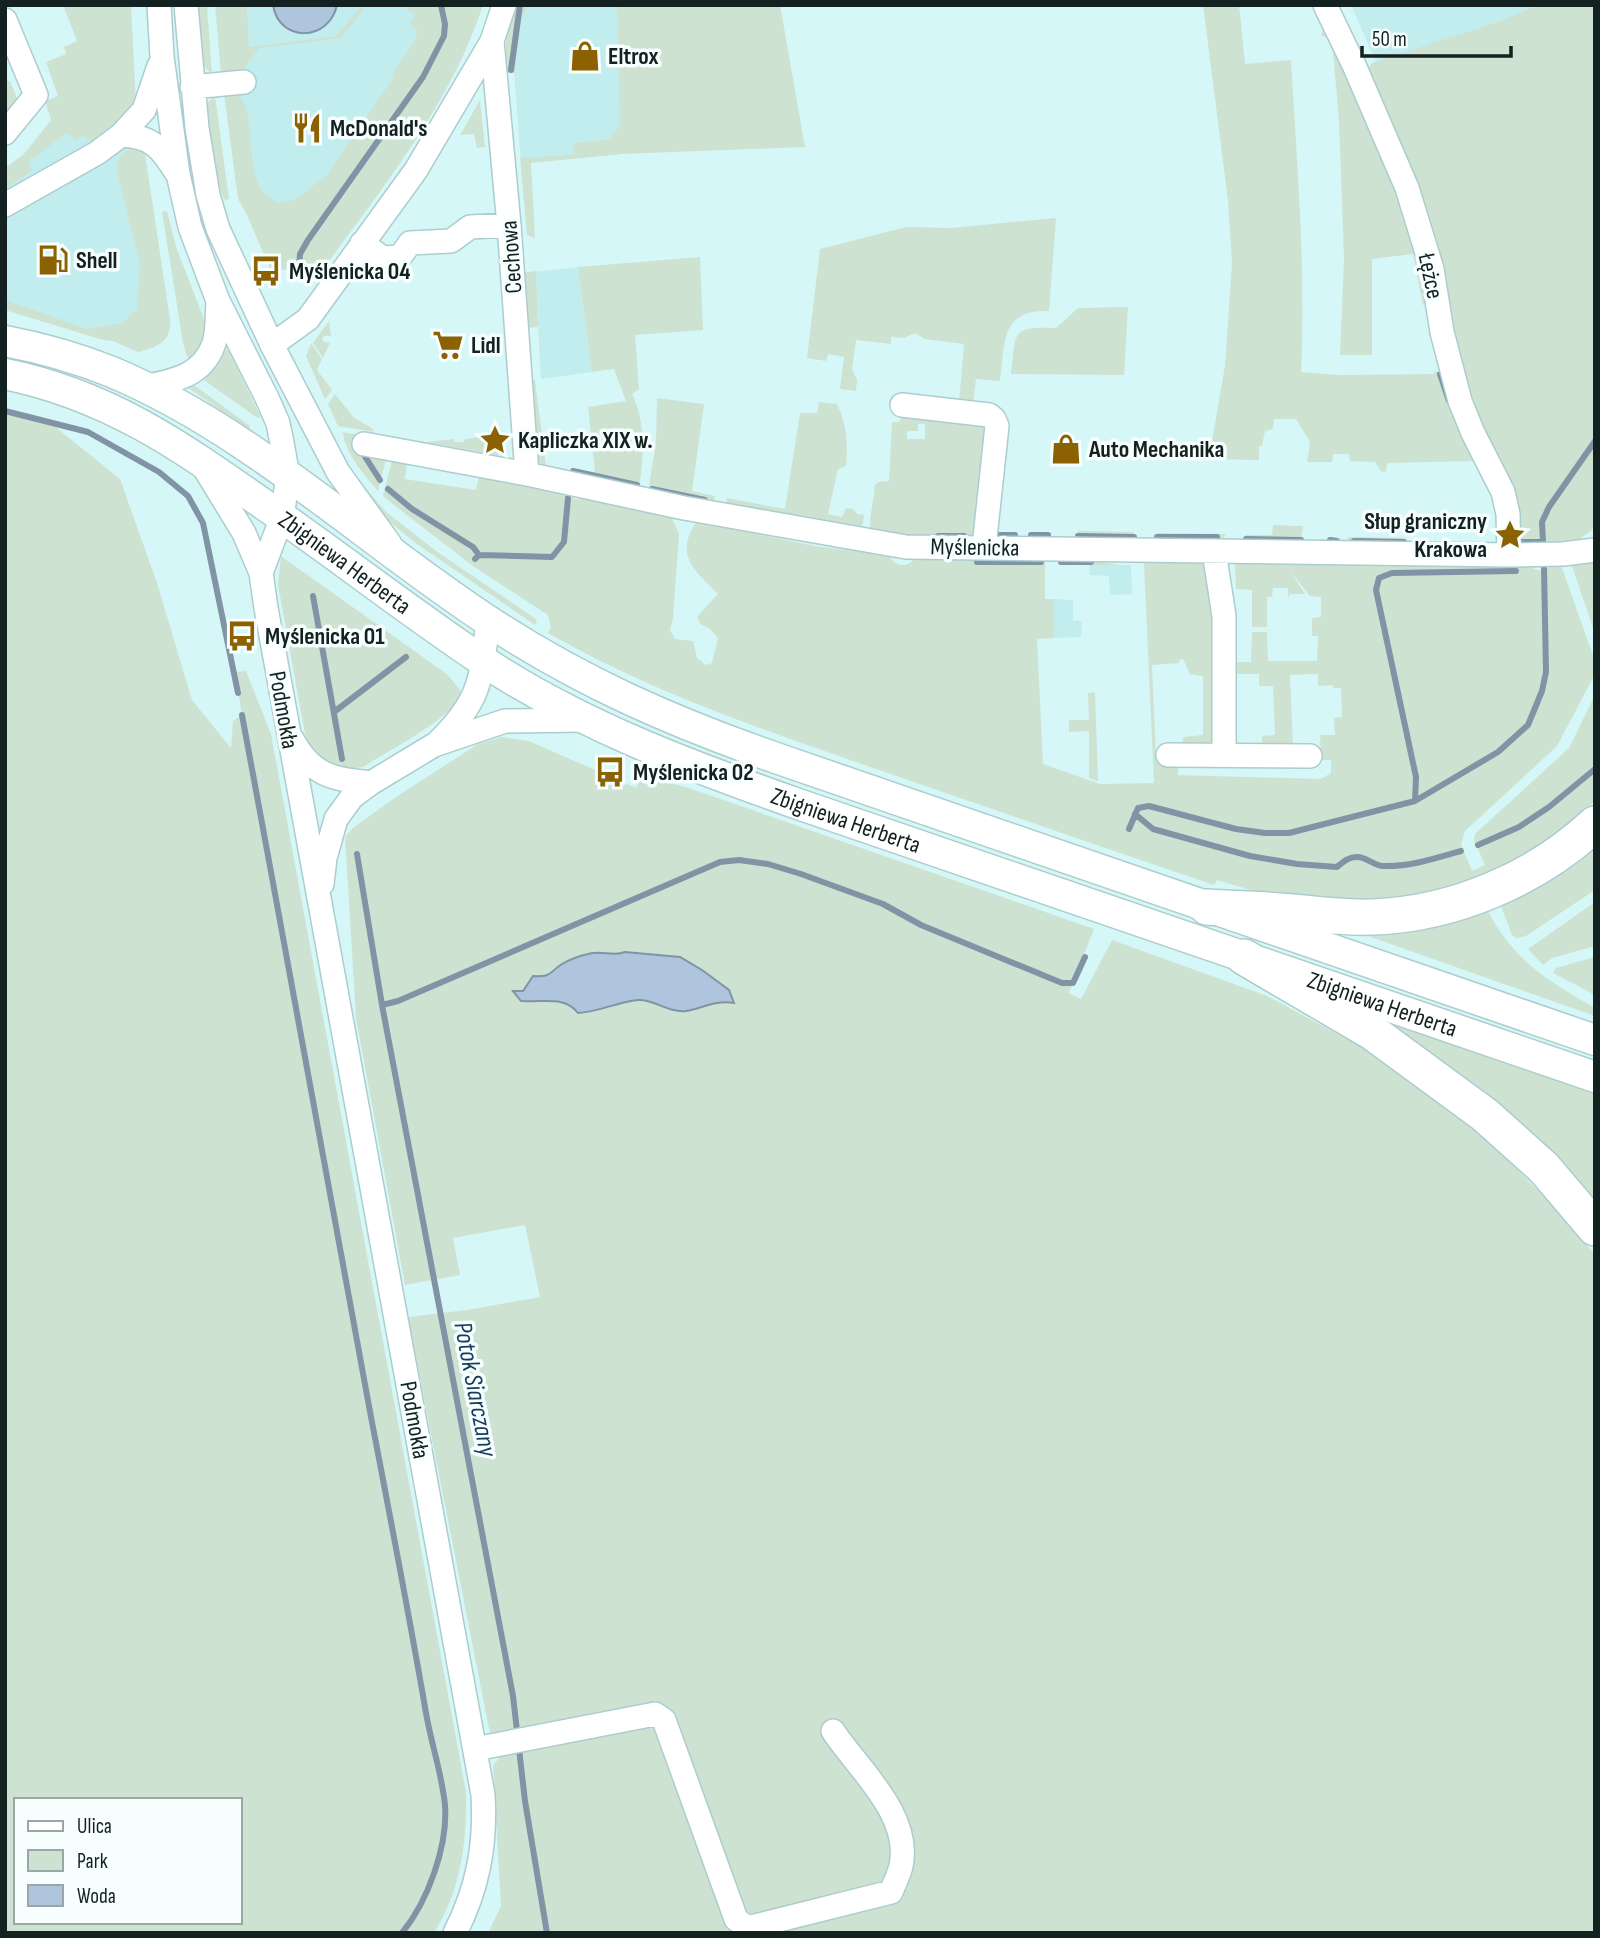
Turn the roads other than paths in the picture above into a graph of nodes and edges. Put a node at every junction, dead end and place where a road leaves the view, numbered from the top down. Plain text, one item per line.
1 (159, 5) edge
2 (186, 5) edge
3 (504, 5) edge
4 (1325, 5) edge
5 (5, 20) edge
6 (492, 41) junction
7 (162, 57) junction
8 (244, 82) dead end
9 (192, 88) junction
10 (5, 133) edge
11 (121, 135) junction
12 (178, 174) junction
13 (5, 205) edge
14 (509, 225) junction
15 (362, 243) junction
16 (218, 301) junction
17 (5, 341) edge
18 (272, 345) junction
19 (5, 374) edge
20 (144, 387) junction
21 (902, 405) dead end
22 (364, 444) dead end
23 (198, 457) junction
24 (527, 474) junction
25 (288, 476) junction
26 (282, 517) junction
27 (984, 547) junction
28 (1595, 550) edge
29 (1214, 551) junction
30 (1509, 555) junction
31 (402, 560) junction
32 (261, 573) junction
33 (488, 621) junction
34 (483, 660) junction
35 (587, 720) junction
36 (287, 730) junction
37 (434, 745) junction
38 (1168, 755) dead end
39 (1224, 755) junction
40 (1310, 756) dead end
41 (371, 783) junction
42 (1595, 824) edge
43 (320, 904) junction
44 (1208, 907) junction
45 (1244, 957) junction
46 (1595, 1040) edge
47 (1595, 1077) edge
48 (1595, 1228) edge
49 (833, 1731) dead end
50 (475, 1749) junction
51 (455, 1933) edge

1 - 7 street, Podmokła
2 - 9 street
3 - 6 street, Cechowa
4 - 30 street, Łężce
5 - 10 street
6 - 14 street, Cechowa
6 - 15 street, Cechowa
7 - 11 street
7 - 12 street, Podmokła
8 - 9 street
9 - 18 street
11 - 12 street
11 - 13 street
12 - 16 street, Podmokła
14 - 15 street
14 - 24 street, Cechowa
15 - 18 street, Cechowa
16 - 20 street
16 - 25 street, Podmokła
17 - 20 main road, Zbigniewa Herberta
18 - 31 street
19 - 23 main road, Zbigniewa Herberta
20 - 25 main road, Zbigniewa Herberta
21 - 27 street
22 - 24 street, Myślenicka
23 - 26 main road, Zbigniewa Herberta
23 - 32 street
24 - 27 street, Myślenicka
25 - 26 street, Podmokła
25 - 31 main road, Zbigniewa Herberta
26 - 32 street, Podmokła
26 - 34 main road, Zbigniewa Herberta
27 - 29 street, Myślenicka
28 - 30 street, Myślenicka
29 - 30 street, Myślenicka
29 - 39 street
31 - 33 main road, Zbigniewa Herberta
32 - 36 street, Podmokła
33 - 34 street
33 - 44 main road, Zbigniewa Herberta
34 - 35 main road, Zbigniewa Herberta
34 - 37 street
35 - 37 street, Podmokła
35 - 45 main road, Zbigniewa Herberta
36 - 41 street
36 - 43 street, Podmokła
37 - 41 street, Podmokła
38 - 39 street
39 - 40 street
41 - 43 street, Podmokła
42 - 44 highway
43 - 50 street, Podmokła
44 - 46 main road, Zbigniewa Herberta
45 - 47 main road, Zbigniewa Herberta
45 - 48 highway
49 - 50 street
50 - 51 street, Podmokła

